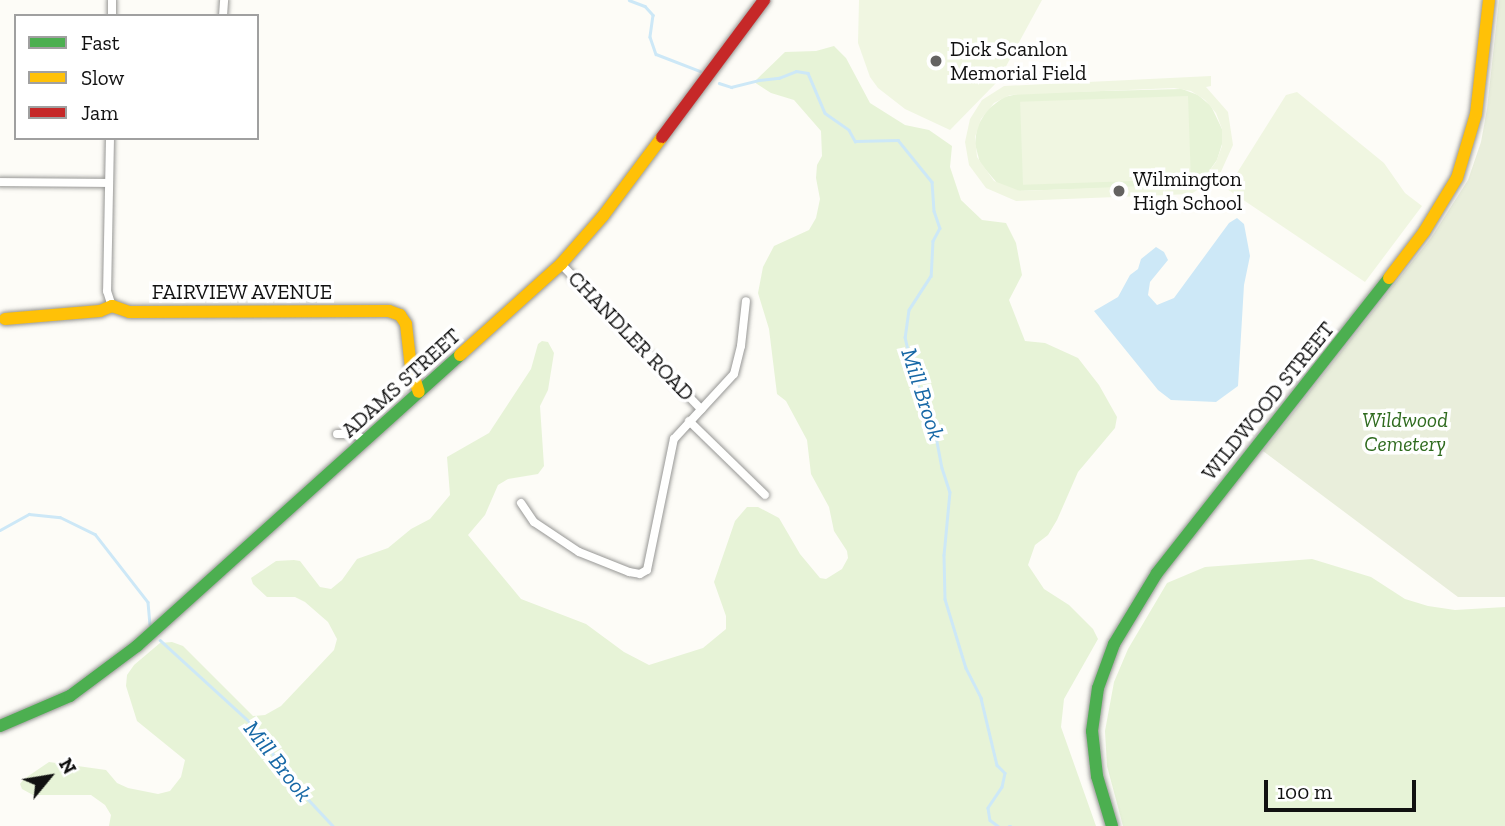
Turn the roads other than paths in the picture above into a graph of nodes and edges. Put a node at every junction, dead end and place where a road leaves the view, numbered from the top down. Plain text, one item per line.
1 (764, 0) edge
2 (1489, 0) edge
3 (110, 140) edge
4 (0, 182) edge
5 (109, 183) junction
6 (561, 264) junction
7 (746, 301) dead end
8 (112, 306) junction
9 (5, 319) dead end
10 (419, 392) junction
11 (701, 409) junction
12 (689, 421) junction
13 (337, 433) dead end
14 (366, 440) junction
15 (765, 495) dead end
16 (521, 503) dead end
17 (0, 726) edge
18 (1112, 826) edge

1 - 6 street, ADAMS STREET
2 - 18 street, WILDWOOD STREET
3 - 5 street
4 - 5 street
5 - 8 street
6 - 10 street, ADAMS STREET
6 - 11 street, CHANDLER ROAD
7 - 11 street
8 - 9 street, FAIRVIEW AVENUE
8 - 10 street, FAIRVIEW AVENUE
10 - 14 street, ADAMS STREET
11 - 12 street
12 - 15 street
12 - 16 street
13 - 14 street
14 - 17 street, ADAMS STREET

